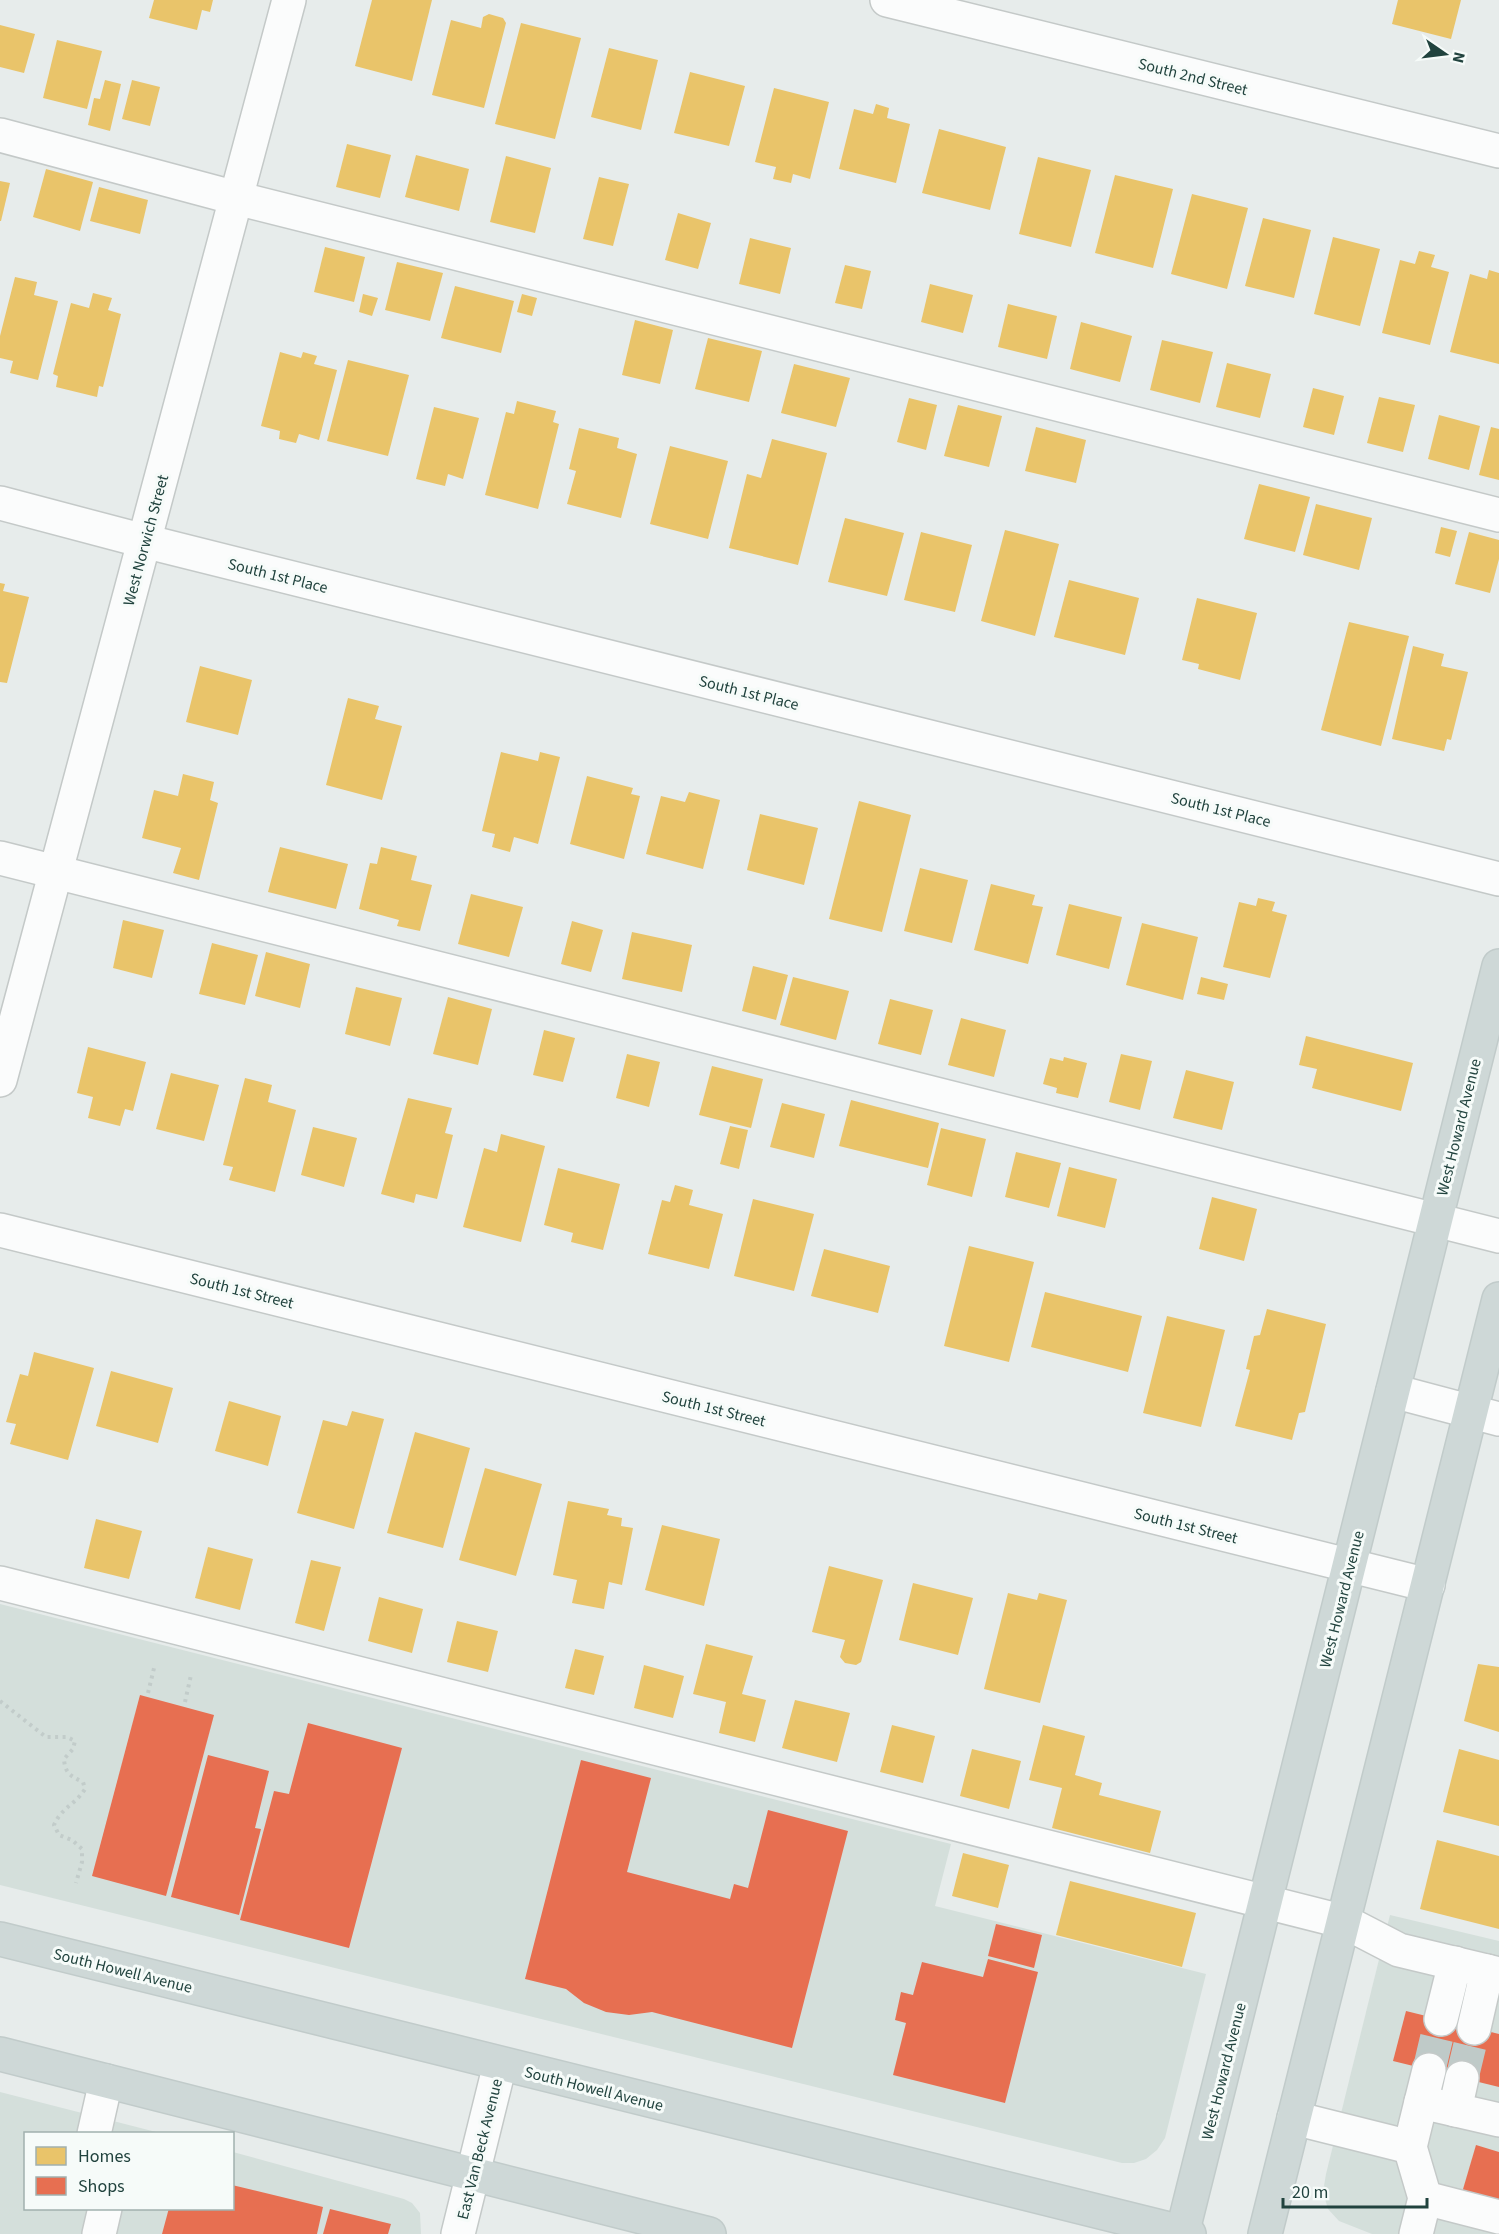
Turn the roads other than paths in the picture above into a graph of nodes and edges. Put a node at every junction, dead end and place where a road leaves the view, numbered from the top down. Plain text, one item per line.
1 (289, 0) edge
2 (887, 0) edge
3 (0, 135) edge
4 (1499, 152) edge
5 (236, 198) junction
6 (0, 503) edge
7 (1499, 515) edge
8 (144, 542) junction
9 (0, 858) edge
10 (56, 872) junction
11 (1499, 879) edge
12 (1499, 966) edge
13 (0, 1080) edge
14 (1434, 1220) junction
15 (0, 1230) edge
16 (1499, 1236) edge
17 (1499, 1299) edge
18 (1393, 1391) junction
19 (1485, 1416) edge
20 (1350, 1566) junction
21 (0, 1583) edge
22 (1428, 1585) junction
23 (1265, 1903) junction
24 (1345, 1922) junction
25 (0, 1939) edge
26 (1455, 1963) junction
27 (1493, 1973) edge
28 (1441, 2019) tunnel mouth
29 (1474, 2028) tunnel mouth
30 (0, 2054) edge
31 (500, 2064) junction
32 (1429, 2070) tunnel mouth
33 (1462, 2078) tunnel mouth
34 (106, 2081) junction
35 (1421, 2102) junction
36 (1455, 2110) junction
37 (1498, 2115) edge
38 (1294, 2118) junction
39 (94, 2132) edge
40 (1410, 2147) junction
41 (473, 2175) junction
42 (1425, 2198) junction
43 (105, 2210) edge
44 (1499, 2217) edge
45 (1184, 2233) edge
46 (99, 2234) edge
47 (458, 2234) edge
48 (709, 2234) edge
49 (1265, 2234) edge
50 (1416, 2234) edge

1 - 5 street, West Norwich Street
2 - 4 street, South 2nd Street
3 - 5 street
5 - 7 street
5 - 8 street, West Norwich Street
6 - 8 street, South 1st Place
8 - 10 street, West Norwich Street
8 - 11 street, South 1st Place
9 - 10 street
10 - 13 street, West Norwich Street
10 - 14 street
12 - 14 main road, West Howard Avenue
14 - 16 street
14 - 18 main road, West Howard Avenue
15 - 20 street, South 1st Street
17 - 19 main road
18 - 19 street
18 - 20 main road, West Howard Avenue
19 - 22 main road
20 - 22 street, South 1st Street
20 - 23 main road, West Howard Avenue
21 - 23 street
22 - 24 main road
23 - 24 street
23 - 45 main road, West Howard Avenue
24 - 26 street
24 - 38 main road
25 - 31 main road, South Howell Avenue
26 - 27 street
26 - 28 street
27 - 29 street
30 - 34 main road
31 - 41 street, East Van Beck Avenue
31 - 45 main road, South Howell Avenue
32 - 35 street
33 - 36 street
34 - 39 street
34 - 41 main road
35 - 36 street
35 - 40 street
36 - 37 street
38 - 40 street
38 - 49 main road
40 - 42 street
41 - 47 street, East Van Beck Avenue
41 - 48 main road
42 - 44 street
42 - 50 street
43 - 46 street

